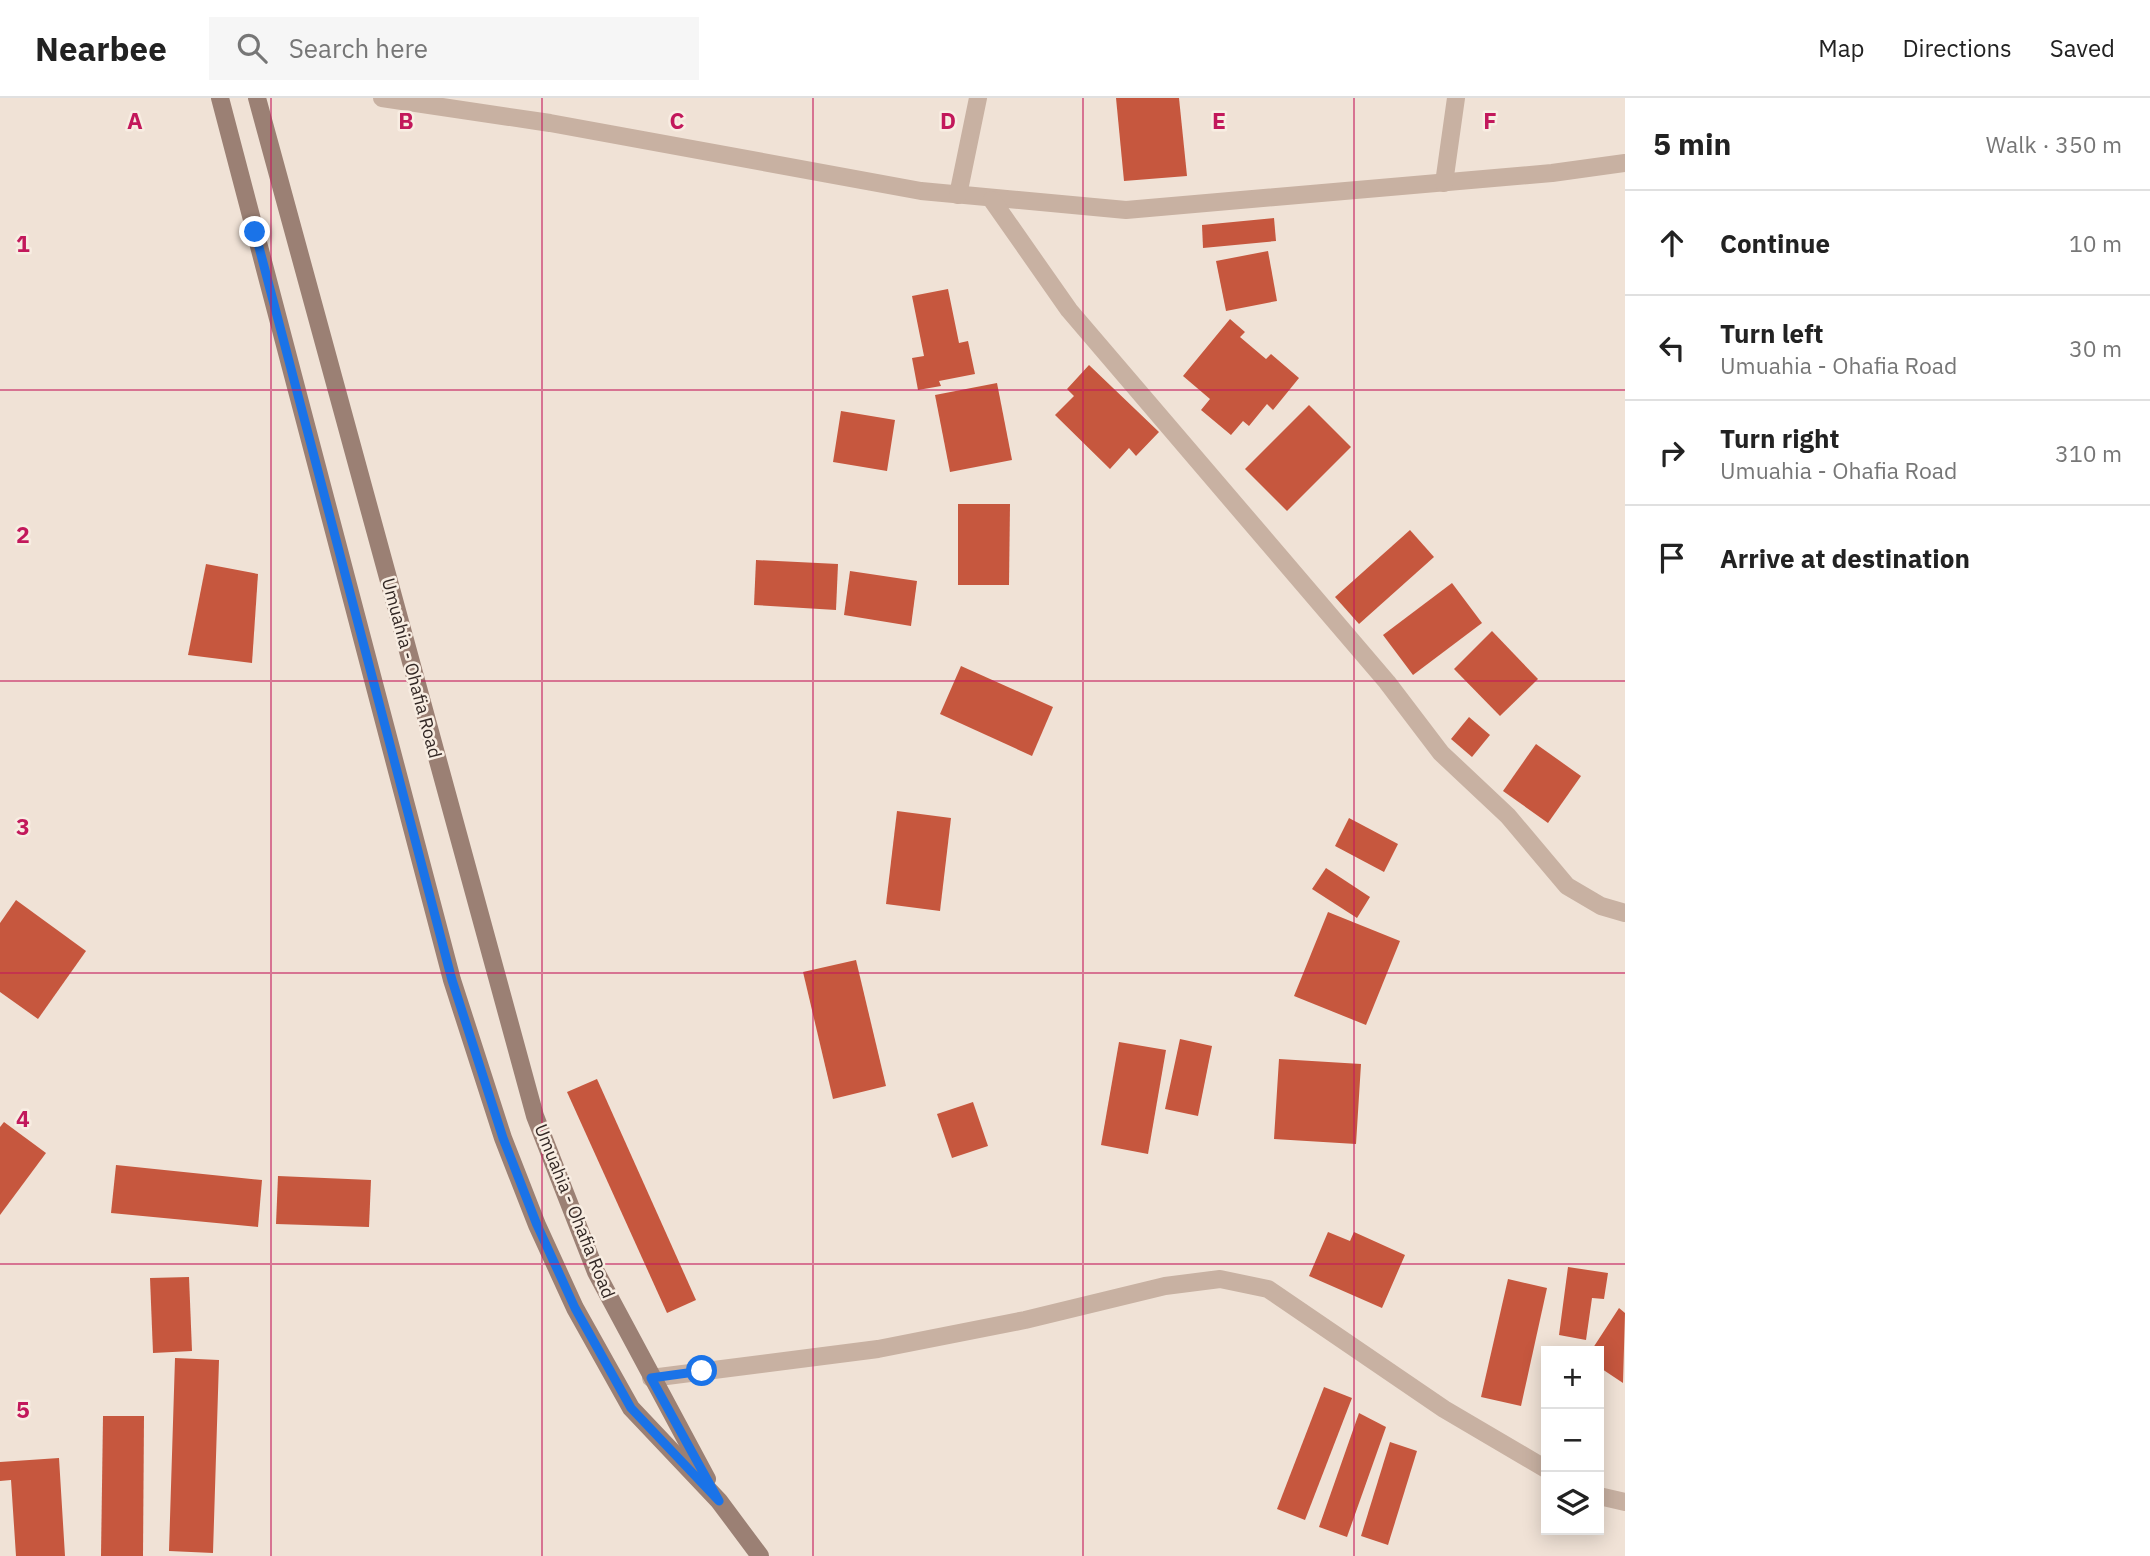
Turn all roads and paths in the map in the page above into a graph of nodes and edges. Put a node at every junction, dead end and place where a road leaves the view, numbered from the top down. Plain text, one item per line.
1 (220, 98) edge
2 (257, 98) edge
3 (382, 98) edge
4 (978, 98) edge
5 (1456, 98) edge
6 (1625, 163) edge
7 (1444, 183) junction
8 (958, 195) junction
9 (992, 200) junction
10 (1625, 913) edge
11 (651, 1378) junction
12 (1541, 1466) edge
13 (1604, 1497) edge
14 (719, 1501) junction
15 (1625, 1502) edge
16 (760, 1556) edge

1 - 14 main road, Umuahia - Ohafia Road
2 - 11 main road, Umuahia - Ohafia Road
3 - 8 street
4 - 8 street
5 - 7 street
6 - 7 street
7 - 9 street
8 - 9 street
9 - 10 street
11 - 12 street
11 - 14 main road, Umuahia - Ohafia Road
13 - 15 street
14 - 16 main road

